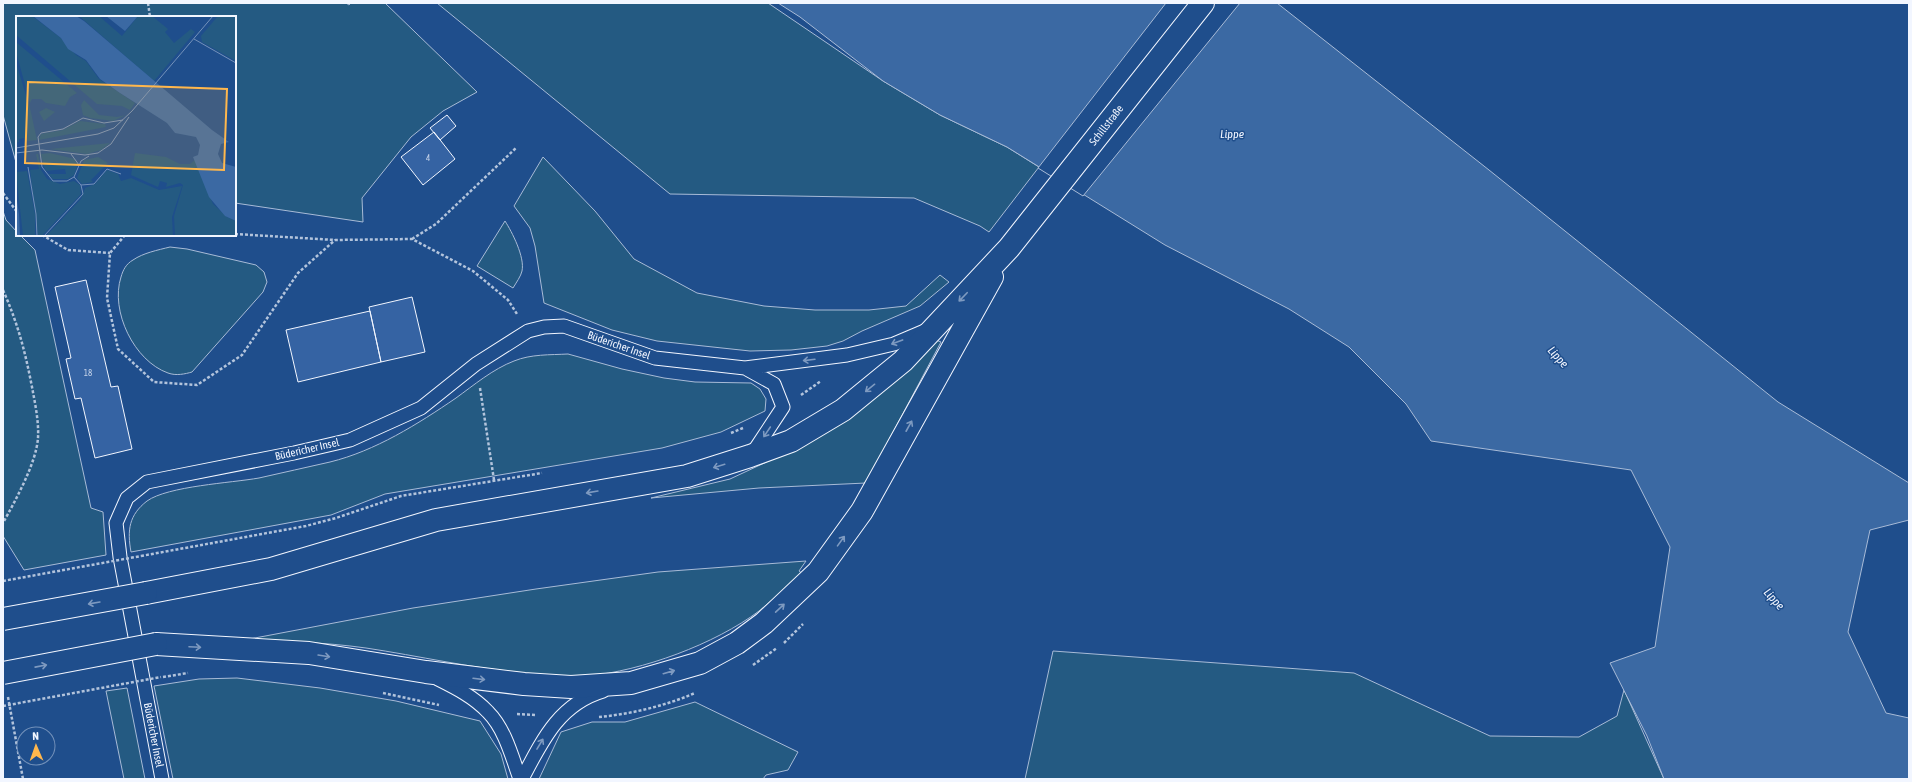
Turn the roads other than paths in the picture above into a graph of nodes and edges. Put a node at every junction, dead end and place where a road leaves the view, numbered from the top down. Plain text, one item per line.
1 (1203, 3) edge
2 (1009, 248) junction
3 (933, 328) junction
4 (745, 368) junction
5 (750, 456) junction
6 (3, 619) edge
7 (426, 672) junction
8 (3, 673) edge
9 (632, 683) junction
10 (162, 779) edge
11 (521, 779) edge

1 - 2 main road, Schillstraße
2 -> 3 main road
9 -> 2 main road
3 -> 4 lane
3 -> 5 main road
4 -> 5 lane
4 - 10 lane, Büdericher Insel
5 -> 6 main road, bridge
8 -> 7 main road, bridge
7 -> 9 main road
7 - 11 lane
11 -> 9 lane

